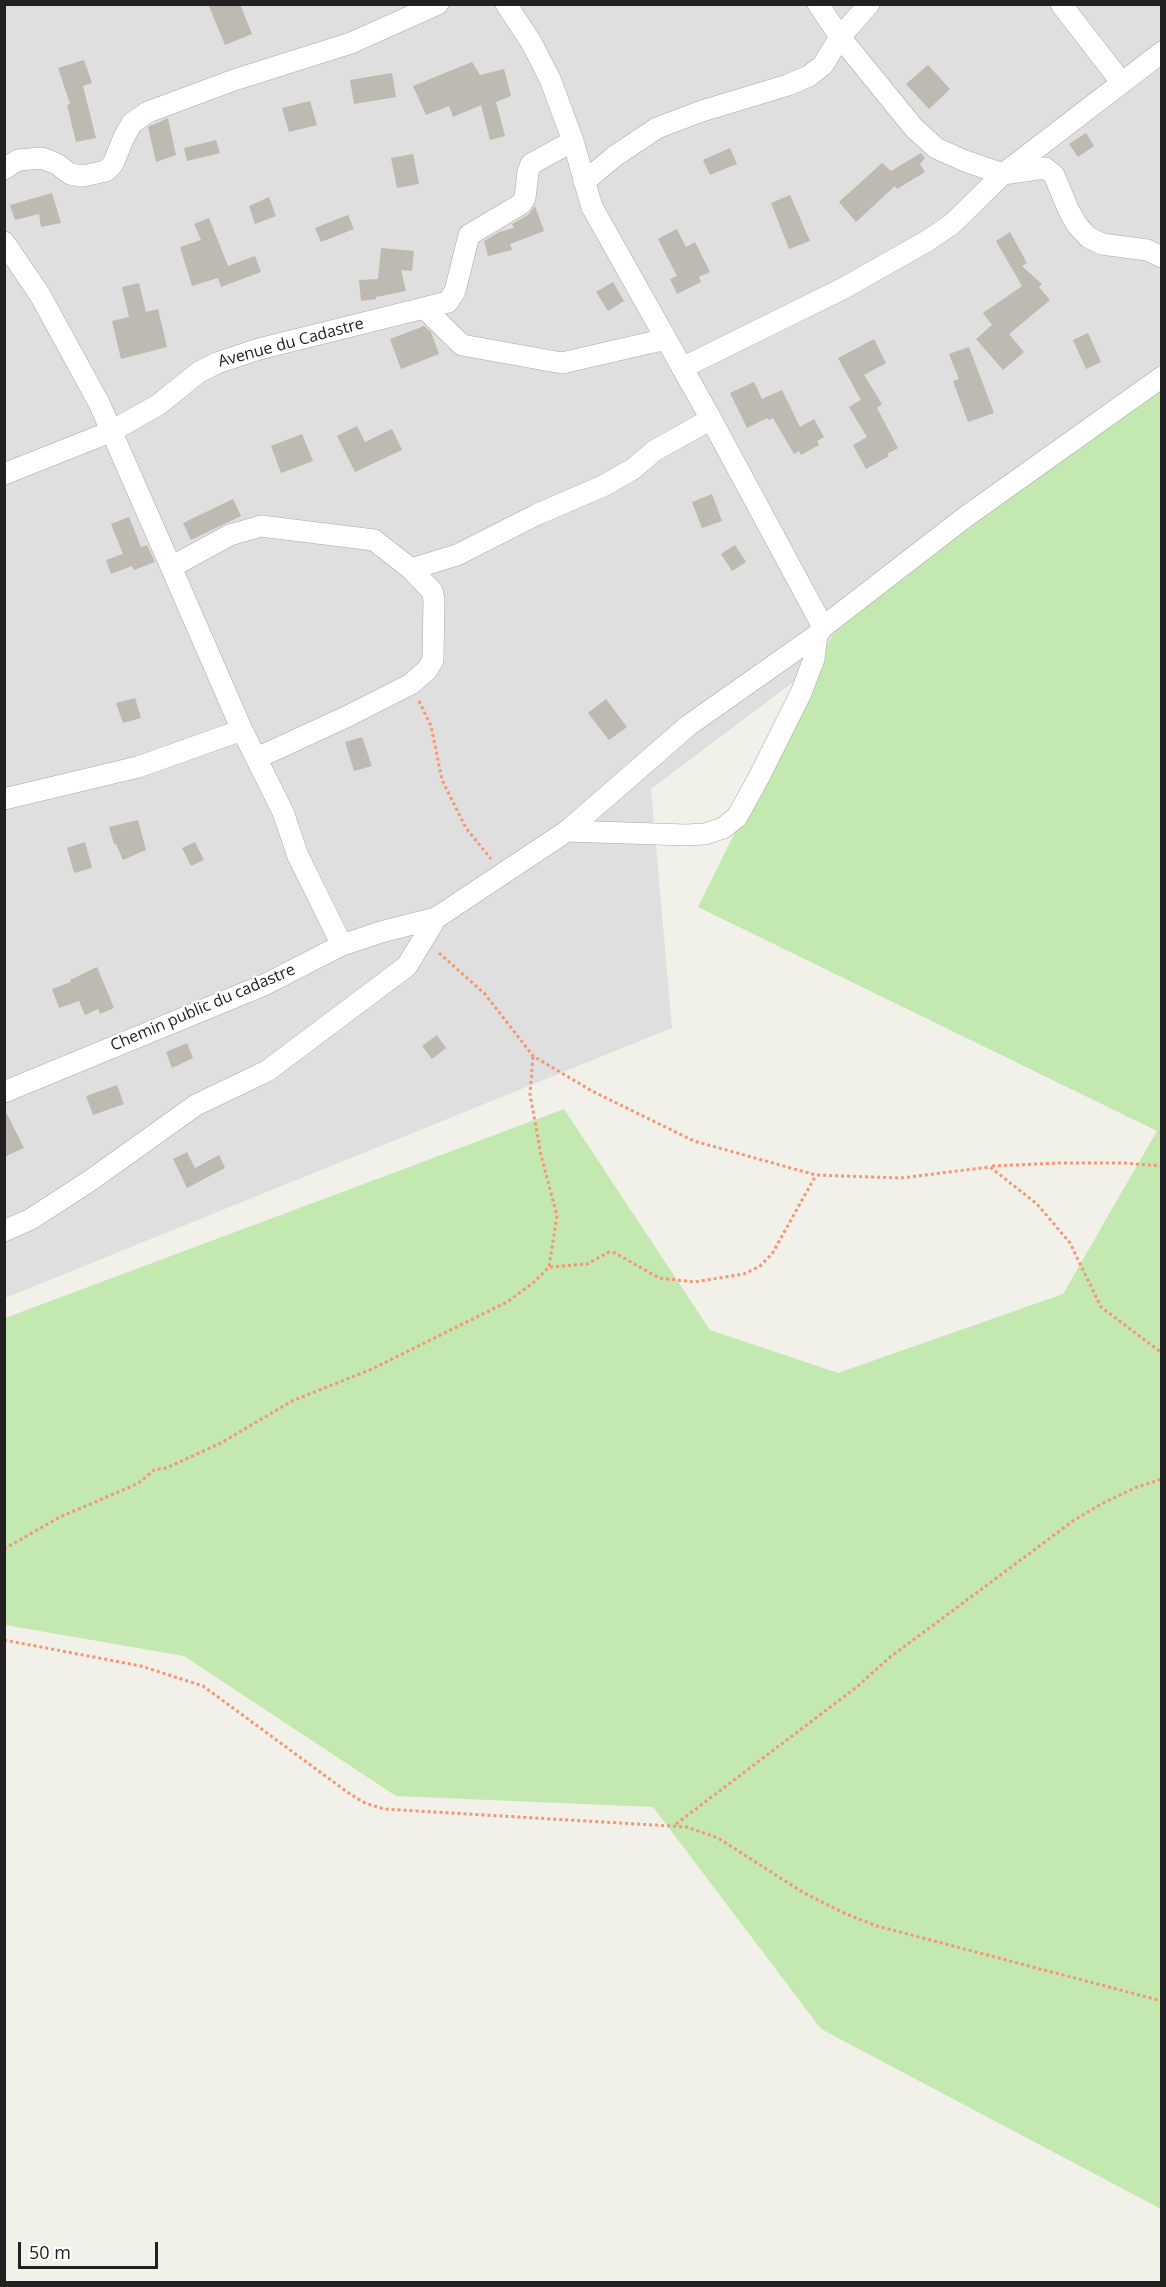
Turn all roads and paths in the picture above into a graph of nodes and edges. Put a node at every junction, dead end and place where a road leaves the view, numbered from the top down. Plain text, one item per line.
1 (438, 4) edge
2 (506, 4) edge
3 (818, 4) edge
4 (869, 4) edge
5 (1061, 4) edge
6 (840, 37) junction
7 (1161, 52) edge
8 (1122, 82) junction
9 (573, 141) junction
10 (4, 169) edge
11 (1004, 174) junction
12 (584, 182) junction
13 (4, 242) edge
14 (1161, 257) edge
15 (425, 309) junction
16 (666, 339) junction
17 (682, 368) junction
18 (1161, 377) edge
19 (711, 419) junction
20 (110, 432) junction
21 (4, 474) edge
22 (171, 567) junction
23 (411, 569) junction
24 (820, 631) junction
25 (411, 684) junction
26 (242, 730) junction
27 (257, 758) junction
28 (4, 799) edge
29 (567, 831) junction
30 (503, 875) junction
31 (435, 918) junction
32 (424, 940) junction
33 (342, 945) junction
34 (533, 1056) junction
35 (4, 1092) edge
36 (1161, 1166) edge
37 (990, 1167) junction
38 (816, 1174) junction
39 (4, 1231) edge
40 (549, 1267) junction
41 (1161, 1353) edge
42 (1161, 1479) edge
43 (4, 1549) edge
44 (4, 1640) edge
45 (674, 1825) junction
46 (1161, 2001) edge

1 - 10 street
2 - 9 street
3 - 6 street
4 - 6 street
5 - 8 street
6 - 11 street
6 - 12 street
7 - 8 street
8 - 11 street
9 - 12 street
9 - 15 street, Avenue du Cadastre
11 - 14 street
11 - 17 street
12 - 16 street
13 - 20 street
15 - 16 street
15 - 20 street, Avenue du Cadastre
16 - 17 street
17 - 19 street
18 - 24 street
19 - 23 street
19 - 24 street
20 - 21 street, Avenue du Cadastre
20 - 22 street
22 - 23 street
22 - 26 street
23 - 25 street
24 - 29 street
24 - 29 street
25 - 27 street
25 - 30 path
26 - 27 street
26 - 28 street
27 - 33 street
29 - 30 street
30 - 31 street
31 - 32 street
31 - 33 street, Chemin public du cadastre
32 - 34 path
32 - 39 street
33 - 35 street, Chemin public du cadastre
34 - 38 path
34 - 40 path
36 - 37 path
37 - 38 path
37 - 41 path
38 - 40 path
40 - 43 path
42 - 45 path
44 - 45 path
45 - 46 path

